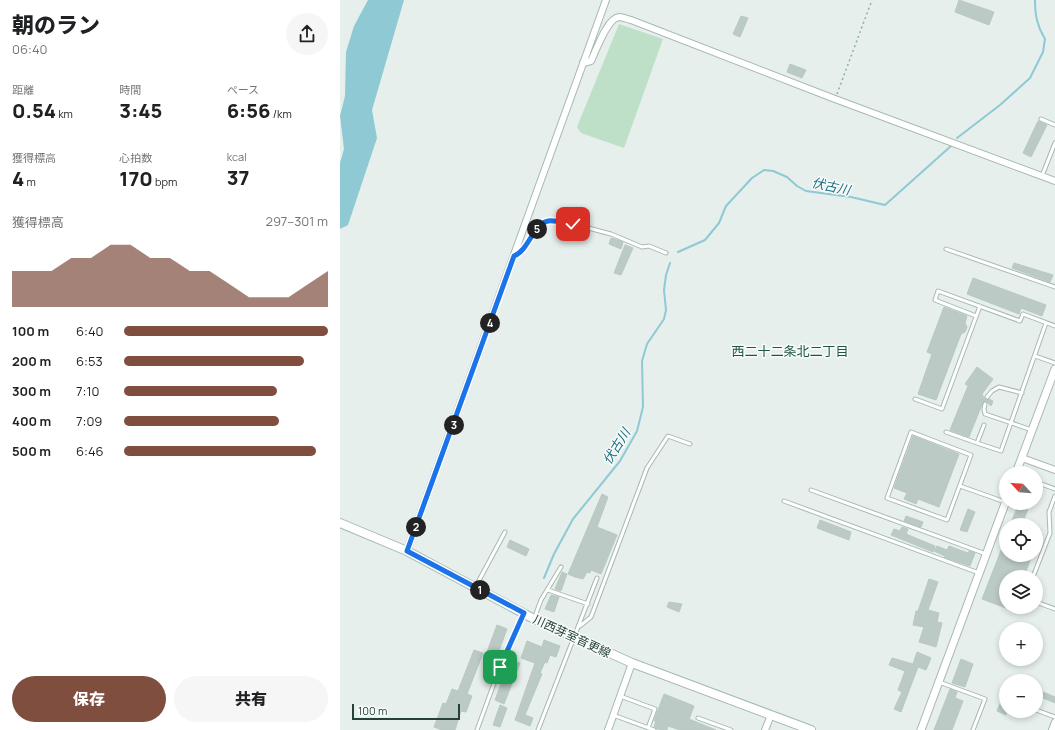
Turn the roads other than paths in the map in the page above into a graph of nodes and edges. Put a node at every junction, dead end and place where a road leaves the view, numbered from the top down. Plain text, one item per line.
1 (606, 0) edge
2 (582, 63) junction
3 (1041, 119) dead end
4 (1055, 125) edge
5 (1055, 143) edge
6 (1042, 176) junction
7 (1055, 181) edge
8 (946, 249) dead end
9 (666, 252) dead end
10 (514, 256) junction
11 (1055, 287) edge
12 (980, 306) junction
13 (976, 316) junction
14 (1046, 323) junction
15 (1055, 326) edge
16 (1035, 356) junction
17 (1055, 363) edge
18 (1055, 369) edge
19 (1022, 393) junction
20 (987, 397) dead end
21 (915, 399) dead end
22 (985, 404) dead end
23 (1011, 423) junction
24 (984, 425) dead end
25 (1032, 430) junction
26 (946, 432) dead end
27 (977, 443) junction
28 (690, 444) dead end
29 (1022, 458) junction
30 (1019, 466) edge
31 (1055, 470) edge
32 (1043, 485) edge
33 (960, 486) junction
34 (1055, 489) edge
35 (811, 490) dead end
36 (1055, 496) edge
37 (999, 500) edge
38 (784, 501) dead end
39 (1003, 510) edge
40 (340, 523) edge
41 (505, 532) dead end
42 (407, 551) junction
43 (986, 554) junction
44 (561, 567) dead end
45 (1036, 570) edge
46 (980, 573) junction
47 (597, 578) dead end
48 (475, 588) junction
49 (548, 590) junction
50 (588, 604) junction
51 (1043, 605) edge
52 (1055, 609) edge
53 (524, 613) junction
54 (534, 619) junction
55 (580, 626) junction
56 (574, 637) junction
57 (632, 663) junction
58 (939, 682) junction
59 (620, 696) junction
60 (1043, 713) edge
61 (613, 715) junction
62 (771, 715) junction
63 (1055, 717) edge
64 (698, 718) dead end
65 (1055, 722) edge
66 (648, 728) junction
67 (477, 730) edge
68 (538, 730) edge
69 (608, 730) edge
70 (654, 730) edge
71 (731, 730) edge
72 (765, 730) edge
73 (812, 730) edge
74 (921, 730) edge
75 (973, 730) edge
76 (1052, 730) edge

1 - 2 street
2 - 6 street
2 - 10 street
3 - 4 lane
5 - 6 lane
6 - 7 street
8 - 11 lane
9 - 10 lane
10 - 42 street
12 - 13 lane
12 - 13 lane
12 - 14 lane
13 - 21 lane
14 - 15 lane
14 - 16 lane
16 - 17 lane
16 - 19 lane
18 - 25 street
19 - 20 lane
19 - 23 lane
22 - 23 lane
23 - 25 lane
23 - 27 lane
24 - 27 lane
25 - 29 street
26 - 27 lane
28 - 55 lane
29 - 30 street
29 - 31 street
32 - 34 lane
33 - 33 lane
33 - 37 lane
35 - 43 lane
36 - 45 lane
38 - 46 lane
39 - 43 street
40 - 42 main road, 川西芽室音更線
41 - 48 lane
42 - 48 main road, 川西芽室音更線
43 - 46 street
44 - 49 lane
46 - 58 street
47 - 50 lane
48 - 53 main road, 川西芽室音更線
49 - 50 lane
49 - 54 lane
50 - 55 lane
51 - 52 lane
53 - 54 main road, 川西芽室音更線
53 - 67 lane
54 - 56 main road, 川西芽室音更線
55 - 56 lane
56 - 57 main road, 川西芽室音更線
56 - 68 lane
57 - 59 street
57 - 62 main road, 川西芽室音更線
58 - 74 street
58 - 75 lane
59 - 61 street
59 - 66 lane
60 - 63 lane
61 - 66 lane
61 - 69 street
62 - 72 street
62 - 73 main road, 川西芽室音更線
64 - 71 lane
65 - 76 street
66 - 70 lane

